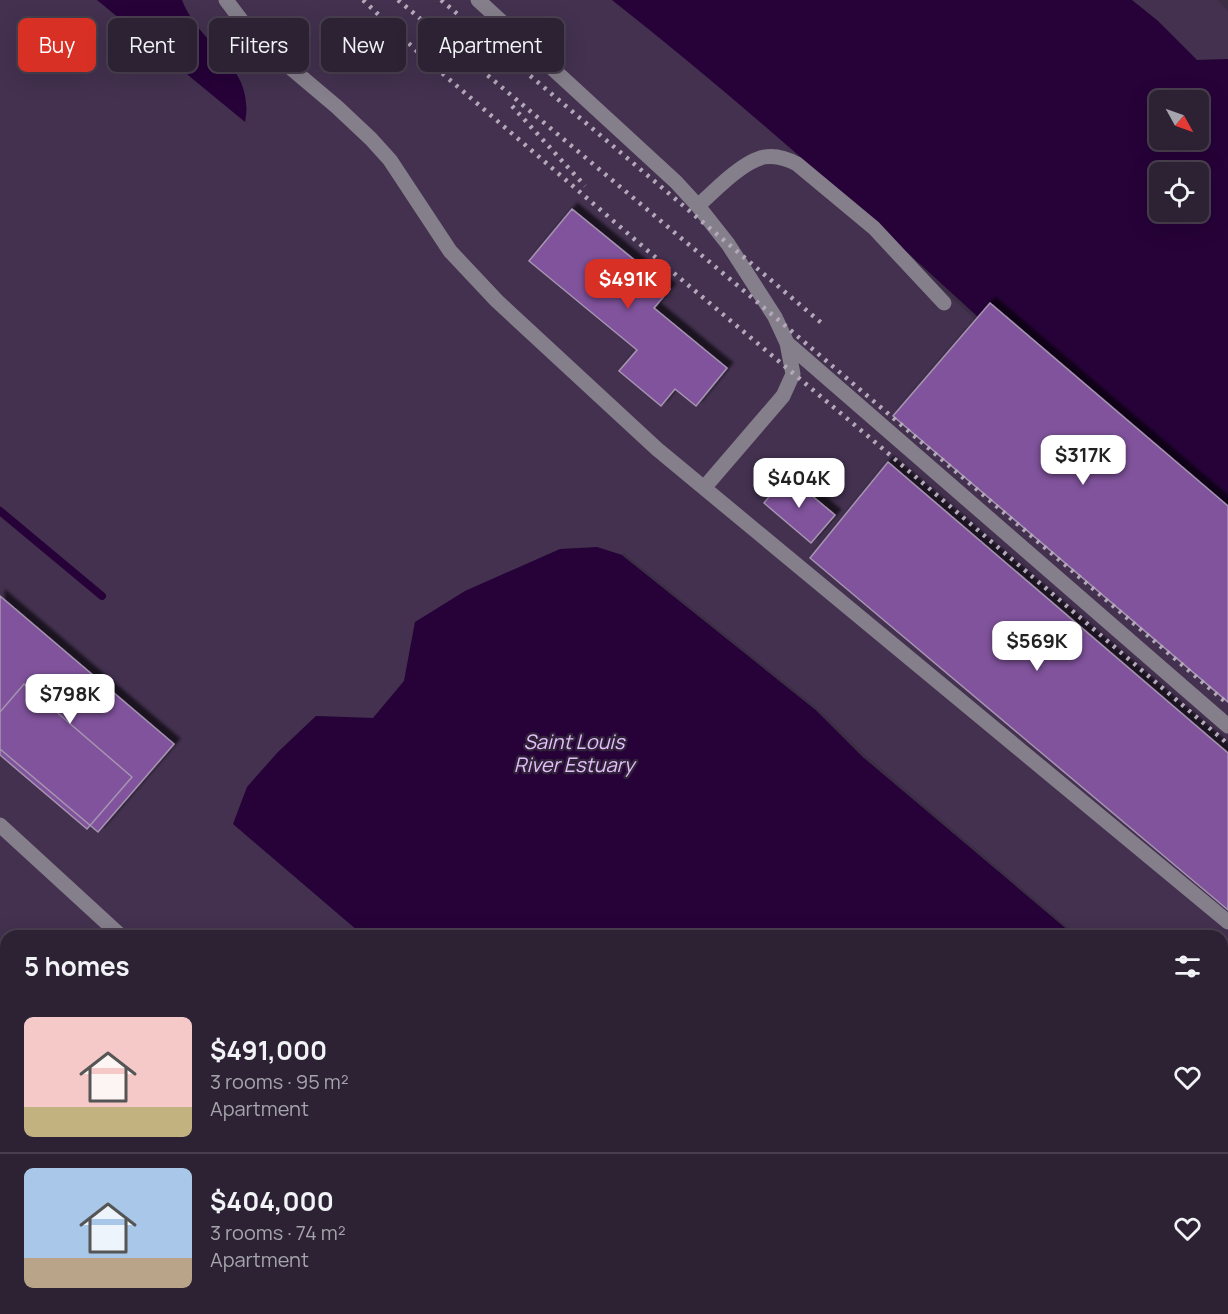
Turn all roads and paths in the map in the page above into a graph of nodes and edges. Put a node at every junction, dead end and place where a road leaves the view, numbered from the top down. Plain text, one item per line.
1 (226, 0) edge
2 (478, 0) edge
3 (698, 206) junction
4 (944, 303) dead end
5 (787, 344) junction
6 (704, 488) junction
7 (1228, 726) edge
8 (0, 825) edge
9 (1228, 922) edge
10 (114, 930) edge

1 - 6 lane
2 - 3 lane
3 - 4 lane
3 - 5 lane
5 - 6 lane
5 - 7 lane
6 - 9 lane
8 - 10 lane

